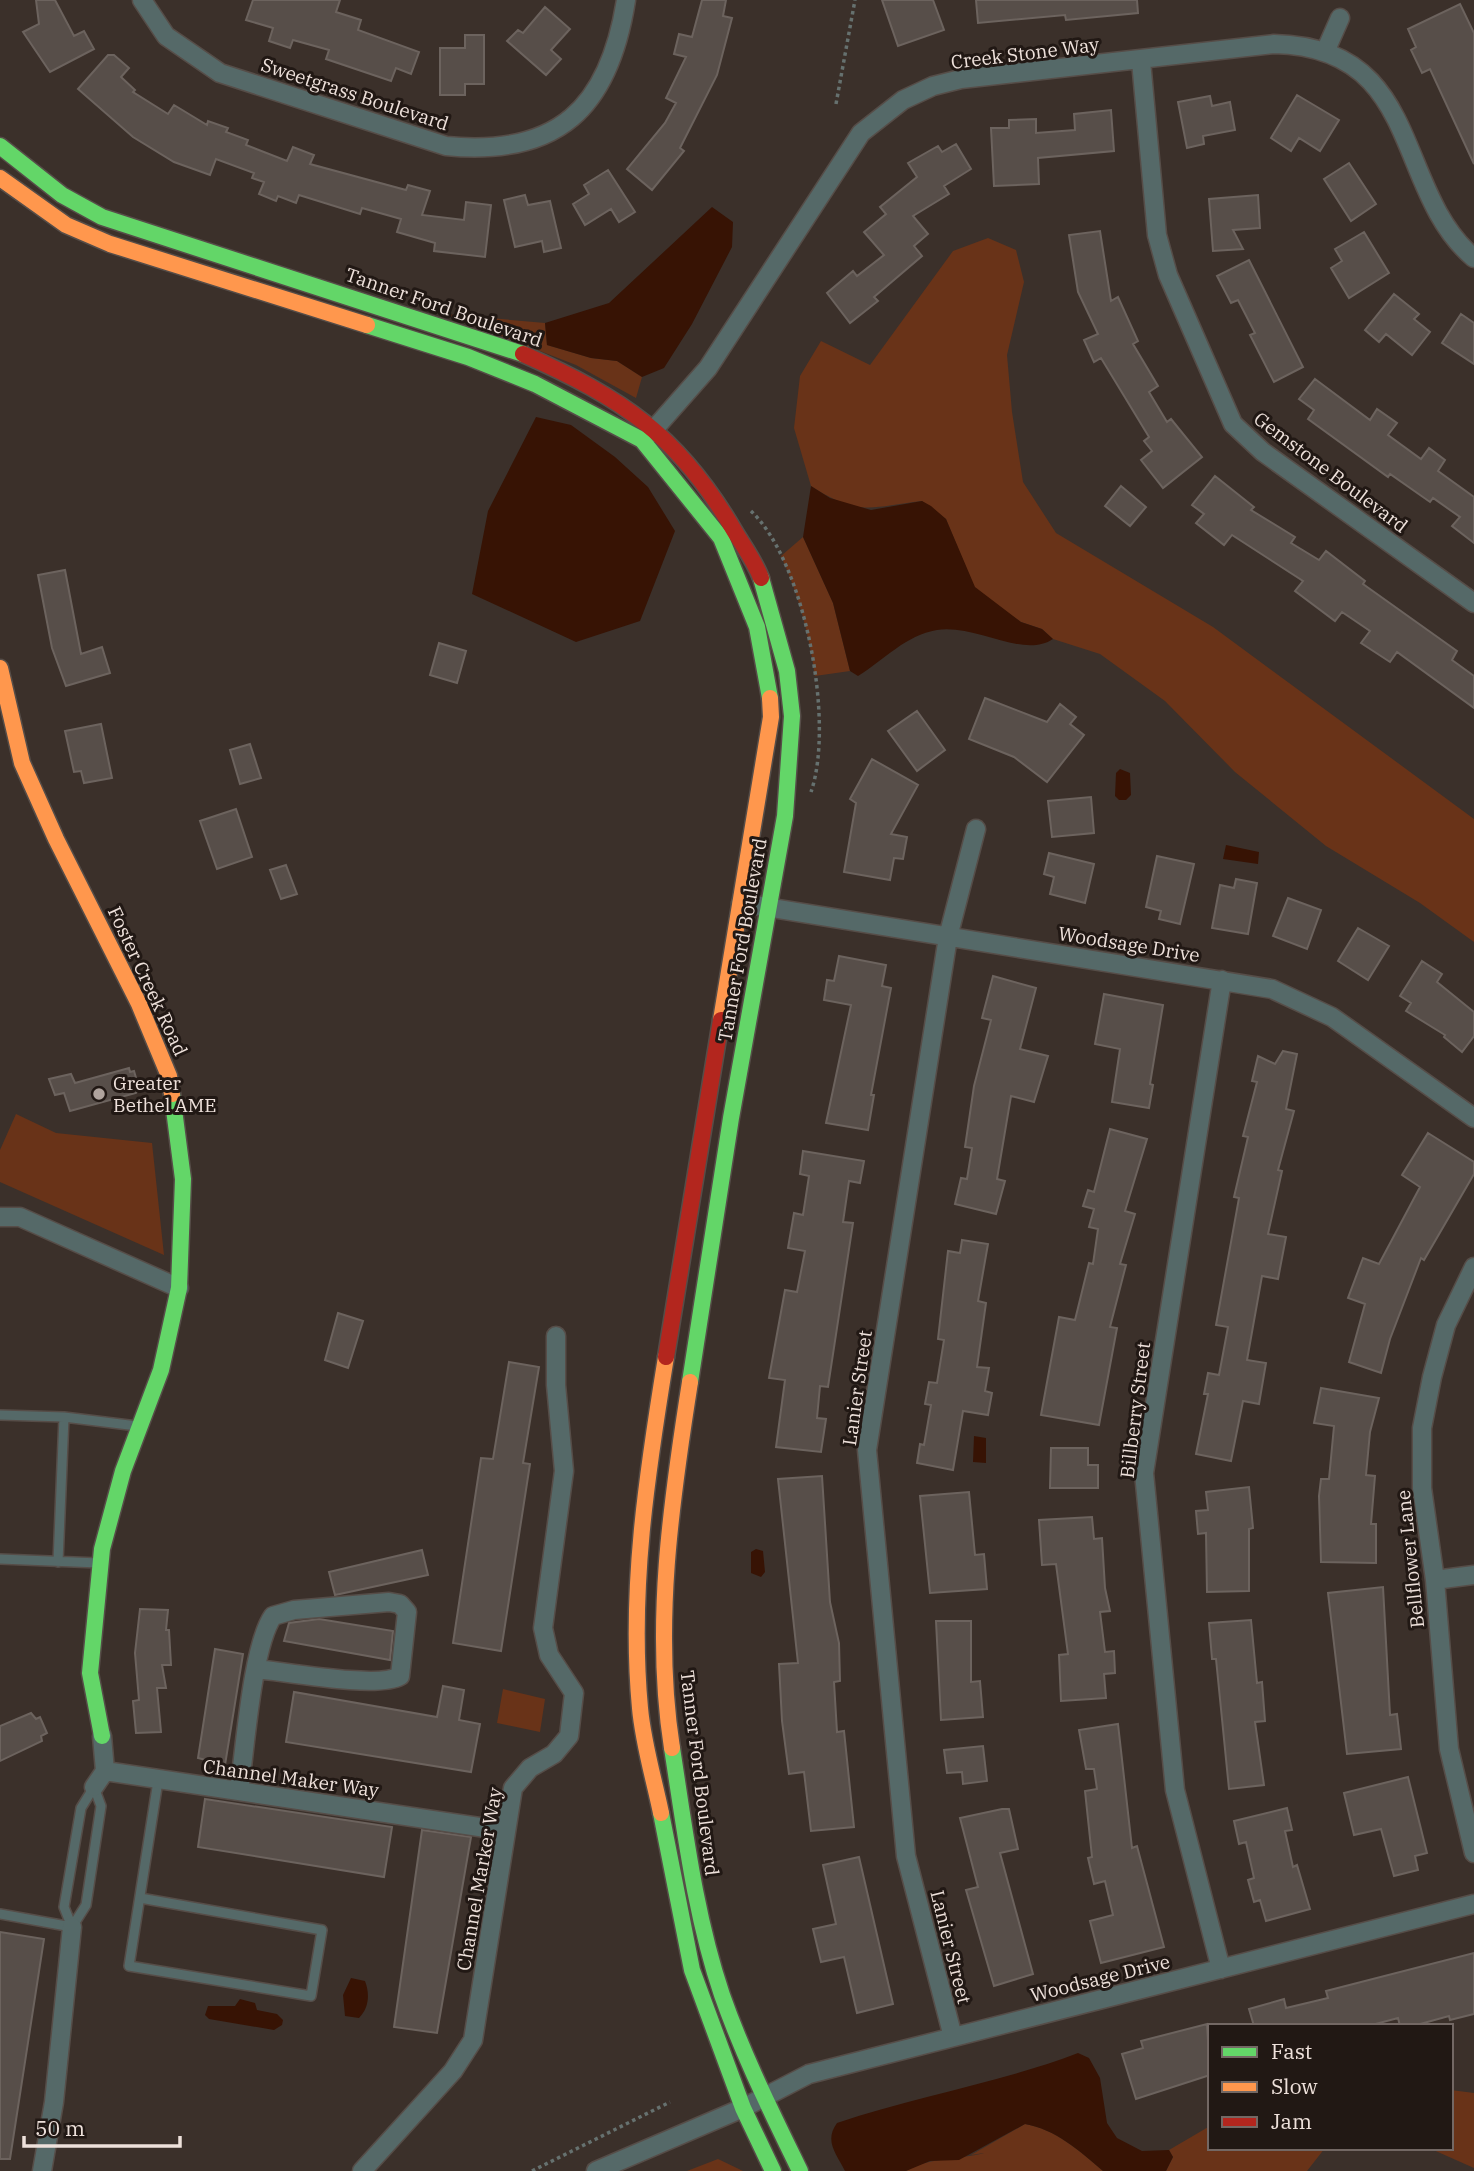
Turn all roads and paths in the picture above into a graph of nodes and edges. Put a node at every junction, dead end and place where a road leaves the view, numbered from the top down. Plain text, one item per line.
1 (142, 0) edge
2 (626, 0) edge
3 (855, 0) edge
4 (1339, 18) dead end
5 (1325, 52) junction
6 (1141, 61) junction
7 (836, 104) dead end
8 (0, 146) edge
9 (14, 159) junction
10 (0, 178) edge
11 (1474, 258) edge
12 (649, 435) junction
13 (1474, 603) edge
14 (0, 668) edge
15 (975, 829) dead end
16 (741, 903) junction
17 (769, 909) junction
18 (948, 937) junction
19 (1222, 980) junction
20 (1474, 1118) edge
21 (0, 1217) edge
22 (1474, 1268) edge
23 (179, 1288) junction
24 (556, 1336) dead end
25 (0, 1415) edge
26 (64, 1417) junction
27 (140, 1426) junction
28 (0, 1559) edge
29 (58, 1562) junction
30 (101, 1564) junction
31 (1474, 1576) edge
32 (1435, 1580) junction
33 (257, 1669) junction
34 (102, 1736) joint
35 (105, 1771) junction
36 (158, 1781) junction
37 (94, 1787) junction
38 (239, 1791) junction
39 (506, 1831) junction
40 (1474, 1853) edge
41 (140, 1898) junction
42 (1474, 1904) edge
43 (0, 1914) edge
44 (72, 1927) junction
45 (1221, 1969) junction
46 (953, 2037) junction
47 (764, 2097) junction
48 (670, 2102) dead end
49 (743, 2108) junction
50 (43, 2171) edge
51 (362, 2171) edge
52 (532, 2171) edge
53 (596, 2171) edge
54 (773, 2171) edge
55 (800, 2171) edge

1 - 2 street, Sweetgrass Boulevard
3 - 7 path
4 - 5 street
5 - 6 street, Creek Stone Way
5 - 11 street, Creek Stone Way
6 - 12 street, Creek Stone Way
6 - 13 street, Gemstone Boulevard
8 - 9 street
9 - 10 street
9 - 12 street, Tanner Ford Boulevard
10 - 12 street, Tanner Ford Boulevard
12 - 16 street, Tanner Ford Boulevard
12 - 17 street, Tanner Ford Boulevard
14 - 23 street, Foster Creek Road
15 - 18 street, Lanier Street
16 - 17 street, Woodsage Drive
16 - 49 street, Tanner Ford Boulevard
17 - 18 street, Woodsage Drive
17 - 47 street, Tanner Ford Boulevard
18 - 19 street, Woodsage Drive
18 - 46 street, Lanier Street
19 - 20 street, Woodsage Drive
19 - 45 street, Billberry Street
21 - 23 street
22 - 32 street, Bellflower Lane
23 - 27 street, Foster Creek Road
24 - 39 street, Channel Marker Way
25 - 26 lane
26 - 27 lane
26 - 29 lane
27 - 30 street, Foster Creek Road
28 - 29 lane
29 - 30 lane
30 - 34 street, Foster Creek Road
31 - 32 street
32 - 40 street, Bellflower Lane
33 - 33 street
33 - 38 street
34 - 35 street
35 - 36 street, Channel Maker Way
35 - 37 street
36 - 38 street, Channel Maker Way
36 - 41 lane
37 - 44 lane
37 - 44 lane
38 - 39 street, Channel Maker Way
39 - 51 street, Channel Marker Way
41 - 41 lane
42 - 45 street, Woodsage Drive
43 - 44 lane
44 - 50 street
45 - 46 street, Woodsage Drive
46 - 47 street, Woodsage Drive
47 - 49 street, Woodsage Drive
47 - 55 street, Tanner Ford Boulevard
48 - 52 path
49 - 53 street, Woodsage Drive
49 - 54 street, Tanner Ford Boulevard

